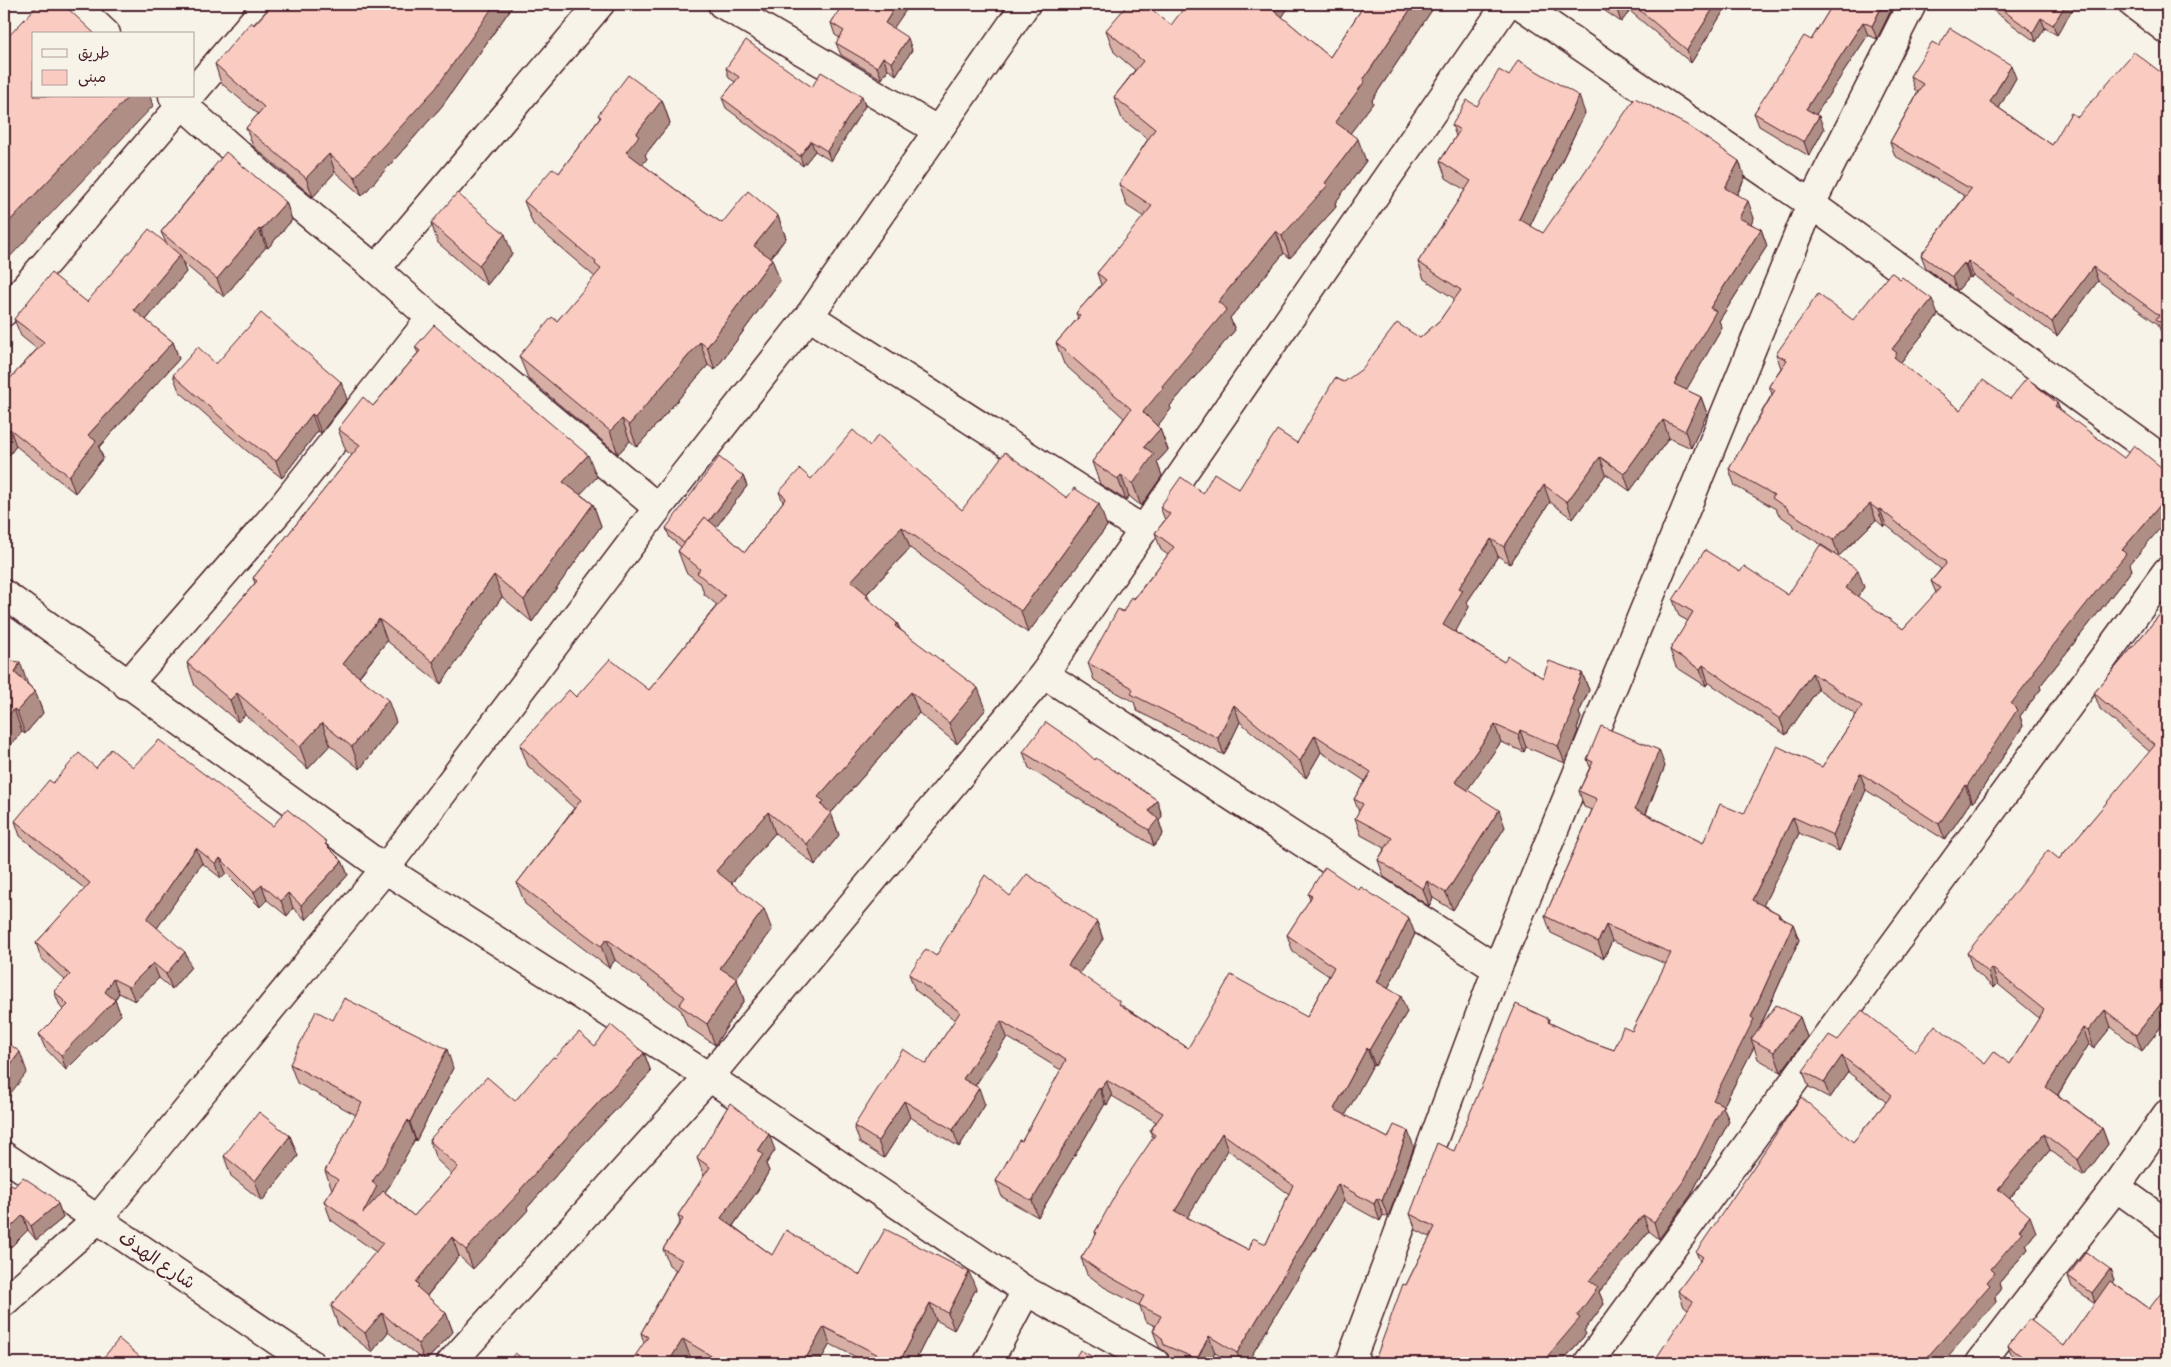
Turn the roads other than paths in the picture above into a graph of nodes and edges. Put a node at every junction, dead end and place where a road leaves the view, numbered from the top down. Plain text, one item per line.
1 (74, 4) edge
2 (268, 4) edge
3 (600, 4) edge
4 (722, 4) edge
5 (1026, 4) edge
6 (1507, 4) edge
7 (1519, 4) edge
8 (1912, 4) edge
9 (2133, 4) edge
10 (2167, 30) edge
11 (104, 32) edge
12 (195, 86) edge
13 (184, 98) edge
14 (186, 98) edge
15 (937, 130) junction
16 (1811, 204) junction
17 (376, 269) junction
18 (4, 312) edge
19 (809, 316) junction
20 (431, 318) junction
21 (2167, 462) edge
22 (658, 508) junction
23 (1143, 530) junction
24 (2167, 571) edge
25 (4, 594) edge
26 (1044, 674) junction
27 (127, 685) junction
28 (385, 869) junction
29 (1497, 968) junction
30 (709, 1076) junction
31 (2167, 1114) edge
32 (4, 1156) edge
33 (2116, 1187) junction
34 (97, 1220) junction
35 (2167, 1224) edge
36 (1026, 1291) junction
37 (4, 1302) edge
38 (310, 1363) edge
39 (452, 1363) edge
40 (988, 1363) edge
41 (1156, 1363) edge
42 (1350, 1363) edge
43 (1588, 1363) edge
44 (1980, 1363) edge

1 - 11 street
2 - 12 street
3 - 17 street
4 - 15 street
5 - 15 street
6 - 23 street
7 - 16 street
8 - 16 street
9 - 10 street
13 - 18 street
14 - 17 street
15 - 19 street
16 - 21 street
16 - 29 street
17 - 20 street
19 - 22 street
19 - 23 street
20 - 22 street
20 - 27 street
22 - 28 street
23 - 26 street
24 - 43 street
25 - 27 street
26 - 29 street
26 - 30 street
27 - 28 street
28 - 30 street
28 - 34 street
29 - 42 street
30 - 36 street
30 - 39 street
31 - 33 street
32 - 34 street, شارع الهدف
33 - 35 street
33 - 44 street
34 - 37 street
34 - 38 street, شارع الهدف
36 - 40 street
36 - 41 street

